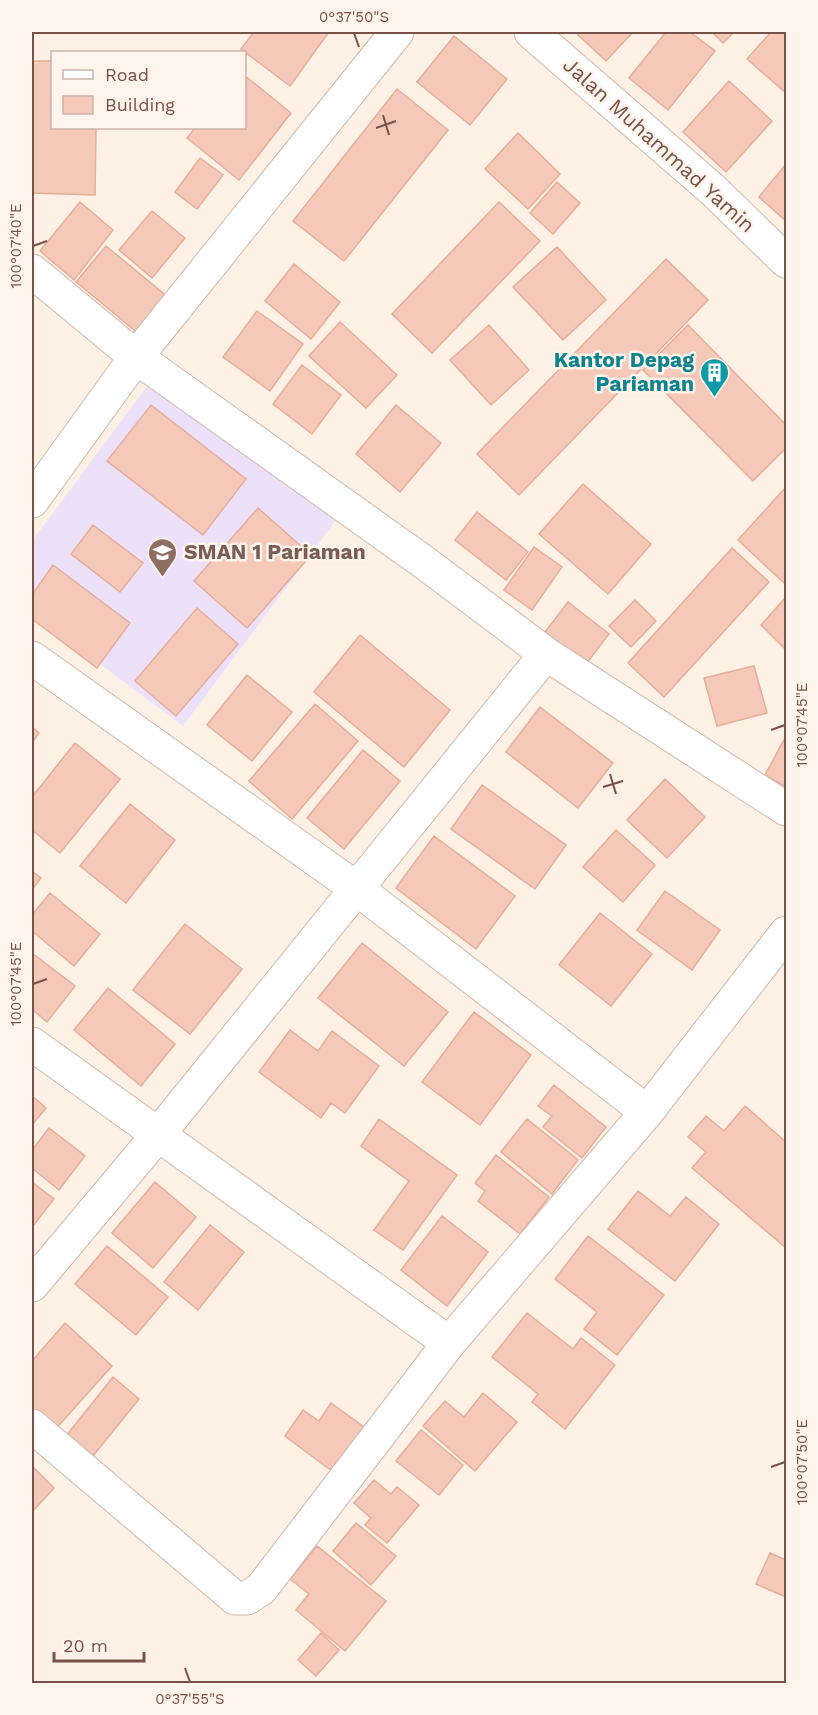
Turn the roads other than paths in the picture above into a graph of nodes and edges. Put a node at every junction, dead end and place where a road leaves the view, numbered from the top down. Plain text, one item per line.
1 (397, 32) edge
2 (531, 32) edge
3 (786, 261) edge
4 (32, 271) edge
5 (136, 357) junction
6 (32, 501) edge
7 (546, 654) junction
8 (32, 657) edge
9 (786, 809) edge
10 (356, 888) junction
11 (786, 933) edge
12 (32, 1044) edge
13 (647, 1112) junction
14 (157, 1136) junction
15 (32, 1285) edge
16 (449, 1343) junction
17 (32, 1426) edge

1 - 5 street
2 - 3 street, Jalan Muhammad Yamin
4 - 5 street
5 - 6 street
5 - 7 street
7 - 9 street
7 - 10 street
8 - 10 street
10 - 13 street
10 - 14 street
11 - 13 street
12 - 14 street
13 - 16 street
14 - 15 street
14 - 16 street
16 - 17 street

